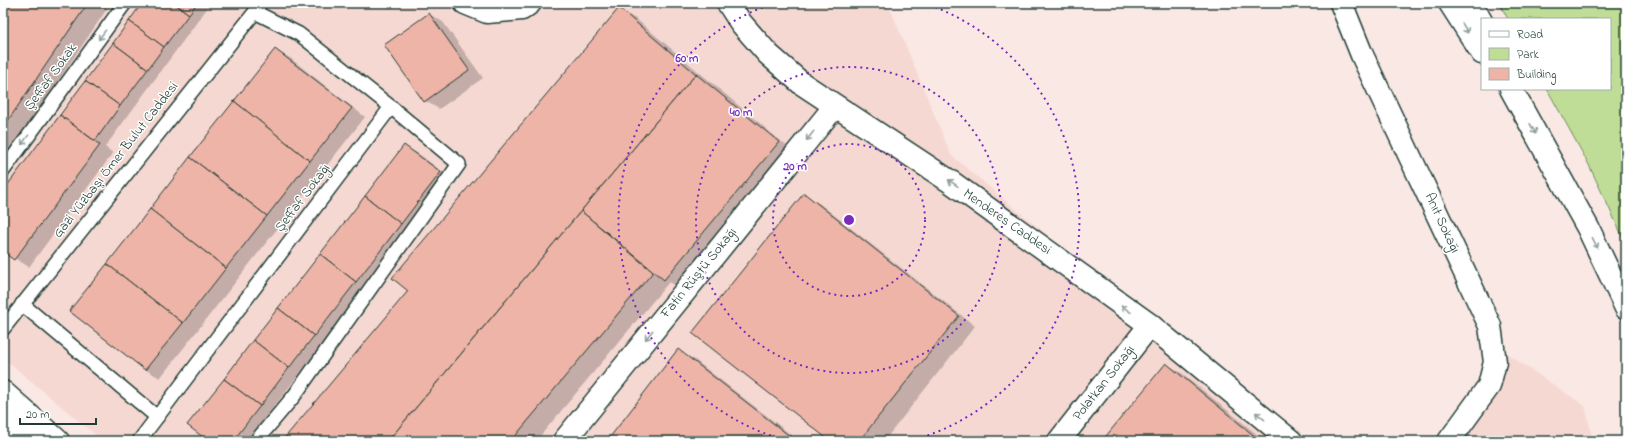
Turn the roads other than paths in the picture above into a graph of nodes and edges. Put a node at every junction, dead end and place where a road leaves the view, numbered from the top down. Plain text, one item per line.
1 (125, 3) edge
2 (465, 3) edge
3 (530, 3) edge
4 (728, 3) edge
5 (1341, 3) edge
6 (1450, 3) edge
7 (1471, 3) edge
8 (257, 7) edge
9 (1481, 21) edge
10 (1481, 51) edge
11 (1511, 91) edge
12 (835, 106) junction
13 (391, 107) junction
14 (3, 171) edge
15 (22, 304) junction
16 (1626, 308) edge
17 (1150, 326) junction
18 (3, 329) edge
19 (3, 392) edge
20 (157, 417) junction
21 (3, 420) edge
22 (27, 441) edge
23 (58, 441) edge
24 (139, 441) edge
25 (256, 441) edge
26 (564, 441) edge
27 (1059, 441) edge
28 (1291, 441) edge
29 (1449, 441) edge

1 -> 14 lane, Şeffaf Sokak
2 - 3 main road
4 - 12 main road, Menderes Caddesi
5 - 29 main road, Anıt Sokağı
6 -> 10 main road
7 - 9 main road
8 - 13 lane
8 - 15 lane, Gazi Yüzbaşı Ömer Bulut Caddesi
11 -> 16 main road
17 -> 12 main road, Menderes Caddesi
12 -> 26 main road, Fatin Rüştü Sokağı
13 - 20 lane, Şeffaf Sokağı
13 - 25 lane
15 - 18 lane, Gazi Yüzbaşı Ömer Bulut Caddesi
15 - 20 lane
17 - 27 main road, Polatkan Sokağı
28 -> 17 main road, Menderes Caddesi
19 - 23 main road
20 - 24 lane, Şeffaf Sokağı
21 - 22 main road

